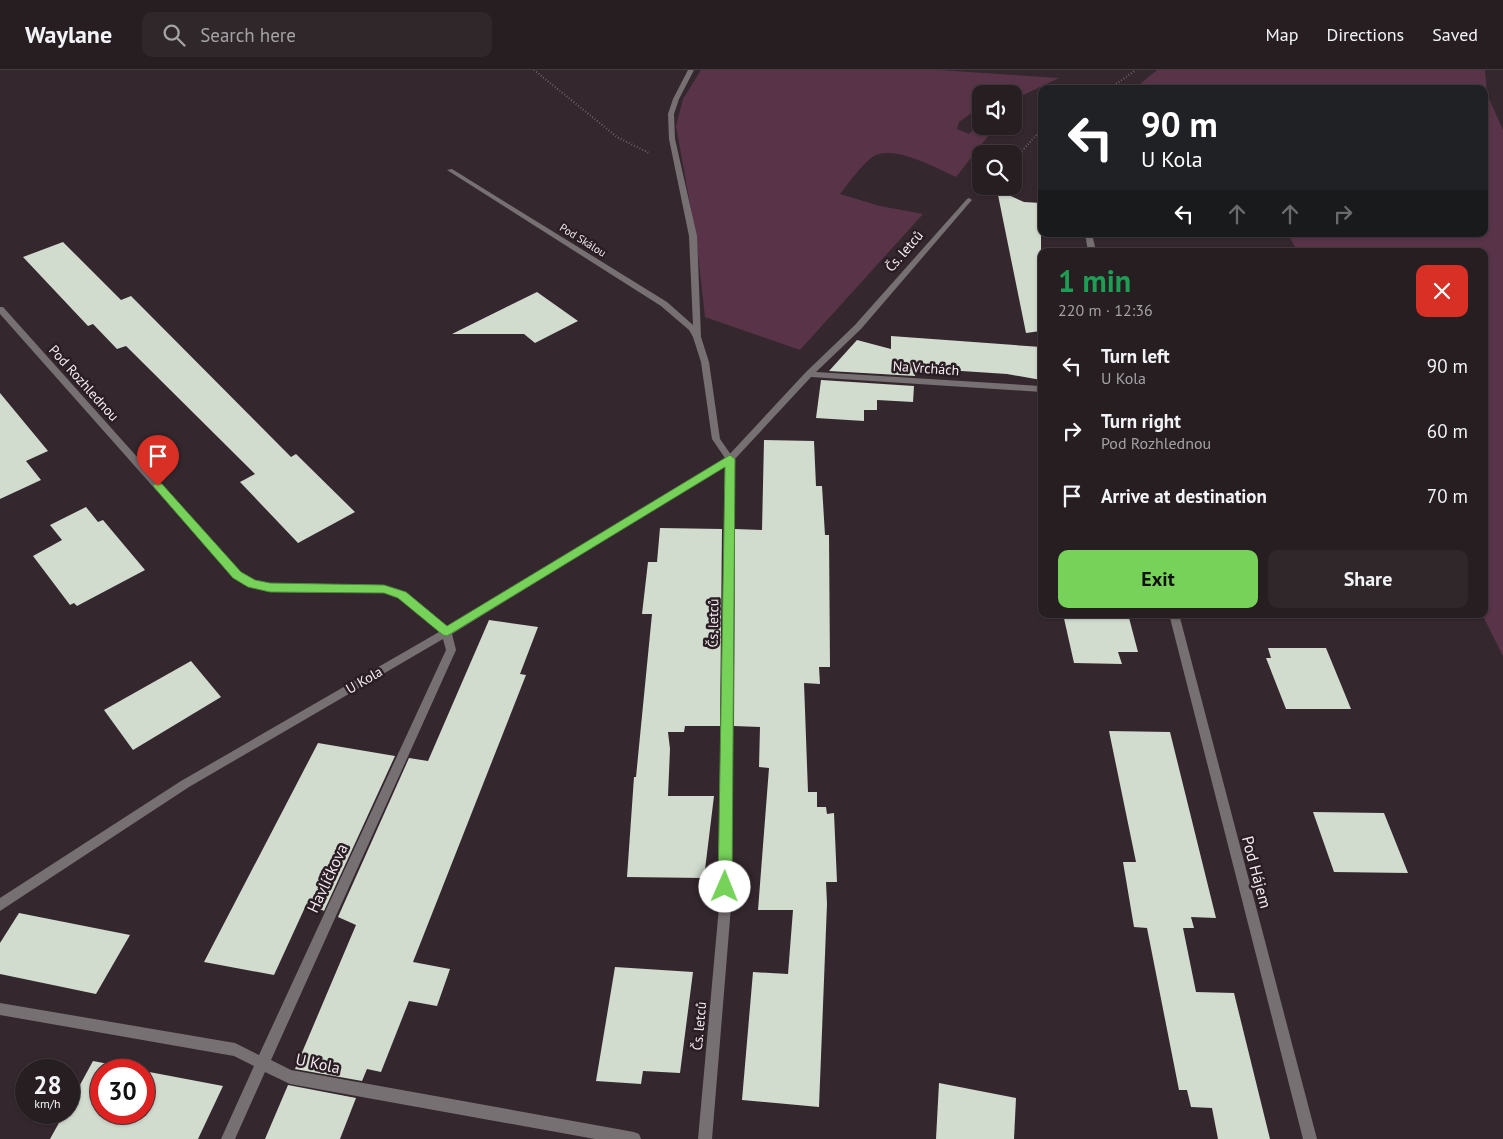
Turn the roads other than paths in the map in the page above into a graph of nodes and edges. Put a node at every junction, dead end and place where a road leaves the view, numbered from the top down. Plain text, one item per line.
1 (691, 70) edge
2 (450, 170) dead end
3 (969, 200) dead end
4 (0, 309) edge
5 (697, 338) junction
6 (809, 374) junction
7 (1038, 389) edge
8 (730, 459) junction
9 (1175, 618) edge
10 (447, 632) junction
11 (0, 906) edge
12 (0, 1009) edge
13 (262, 1062) junction
14 (228, 1139) edge
15 (634, 1139) edge
16 (705, 1139) edge
17 (1310, 1139) edge

1 - 5 street
2 - 5 street, Pod Skálou
3 - 6 street, Čs. letců
4 - 10 street, Pod Rozhlednou
5 - 8 street
6 - 7 street, Na Vrchách
6 - 8 street, Čs. letců
8 - 10 street, U Kola
8 - 16 street, Čs. letců
9 - 17 street, Pod Hájem
10 - 11 street, U Kola
10 - 13 street, Havlíčkova
12 - 13 street, U Kola
13 - 14 street, Havlíčkova
13 - 15 street, U Kola

